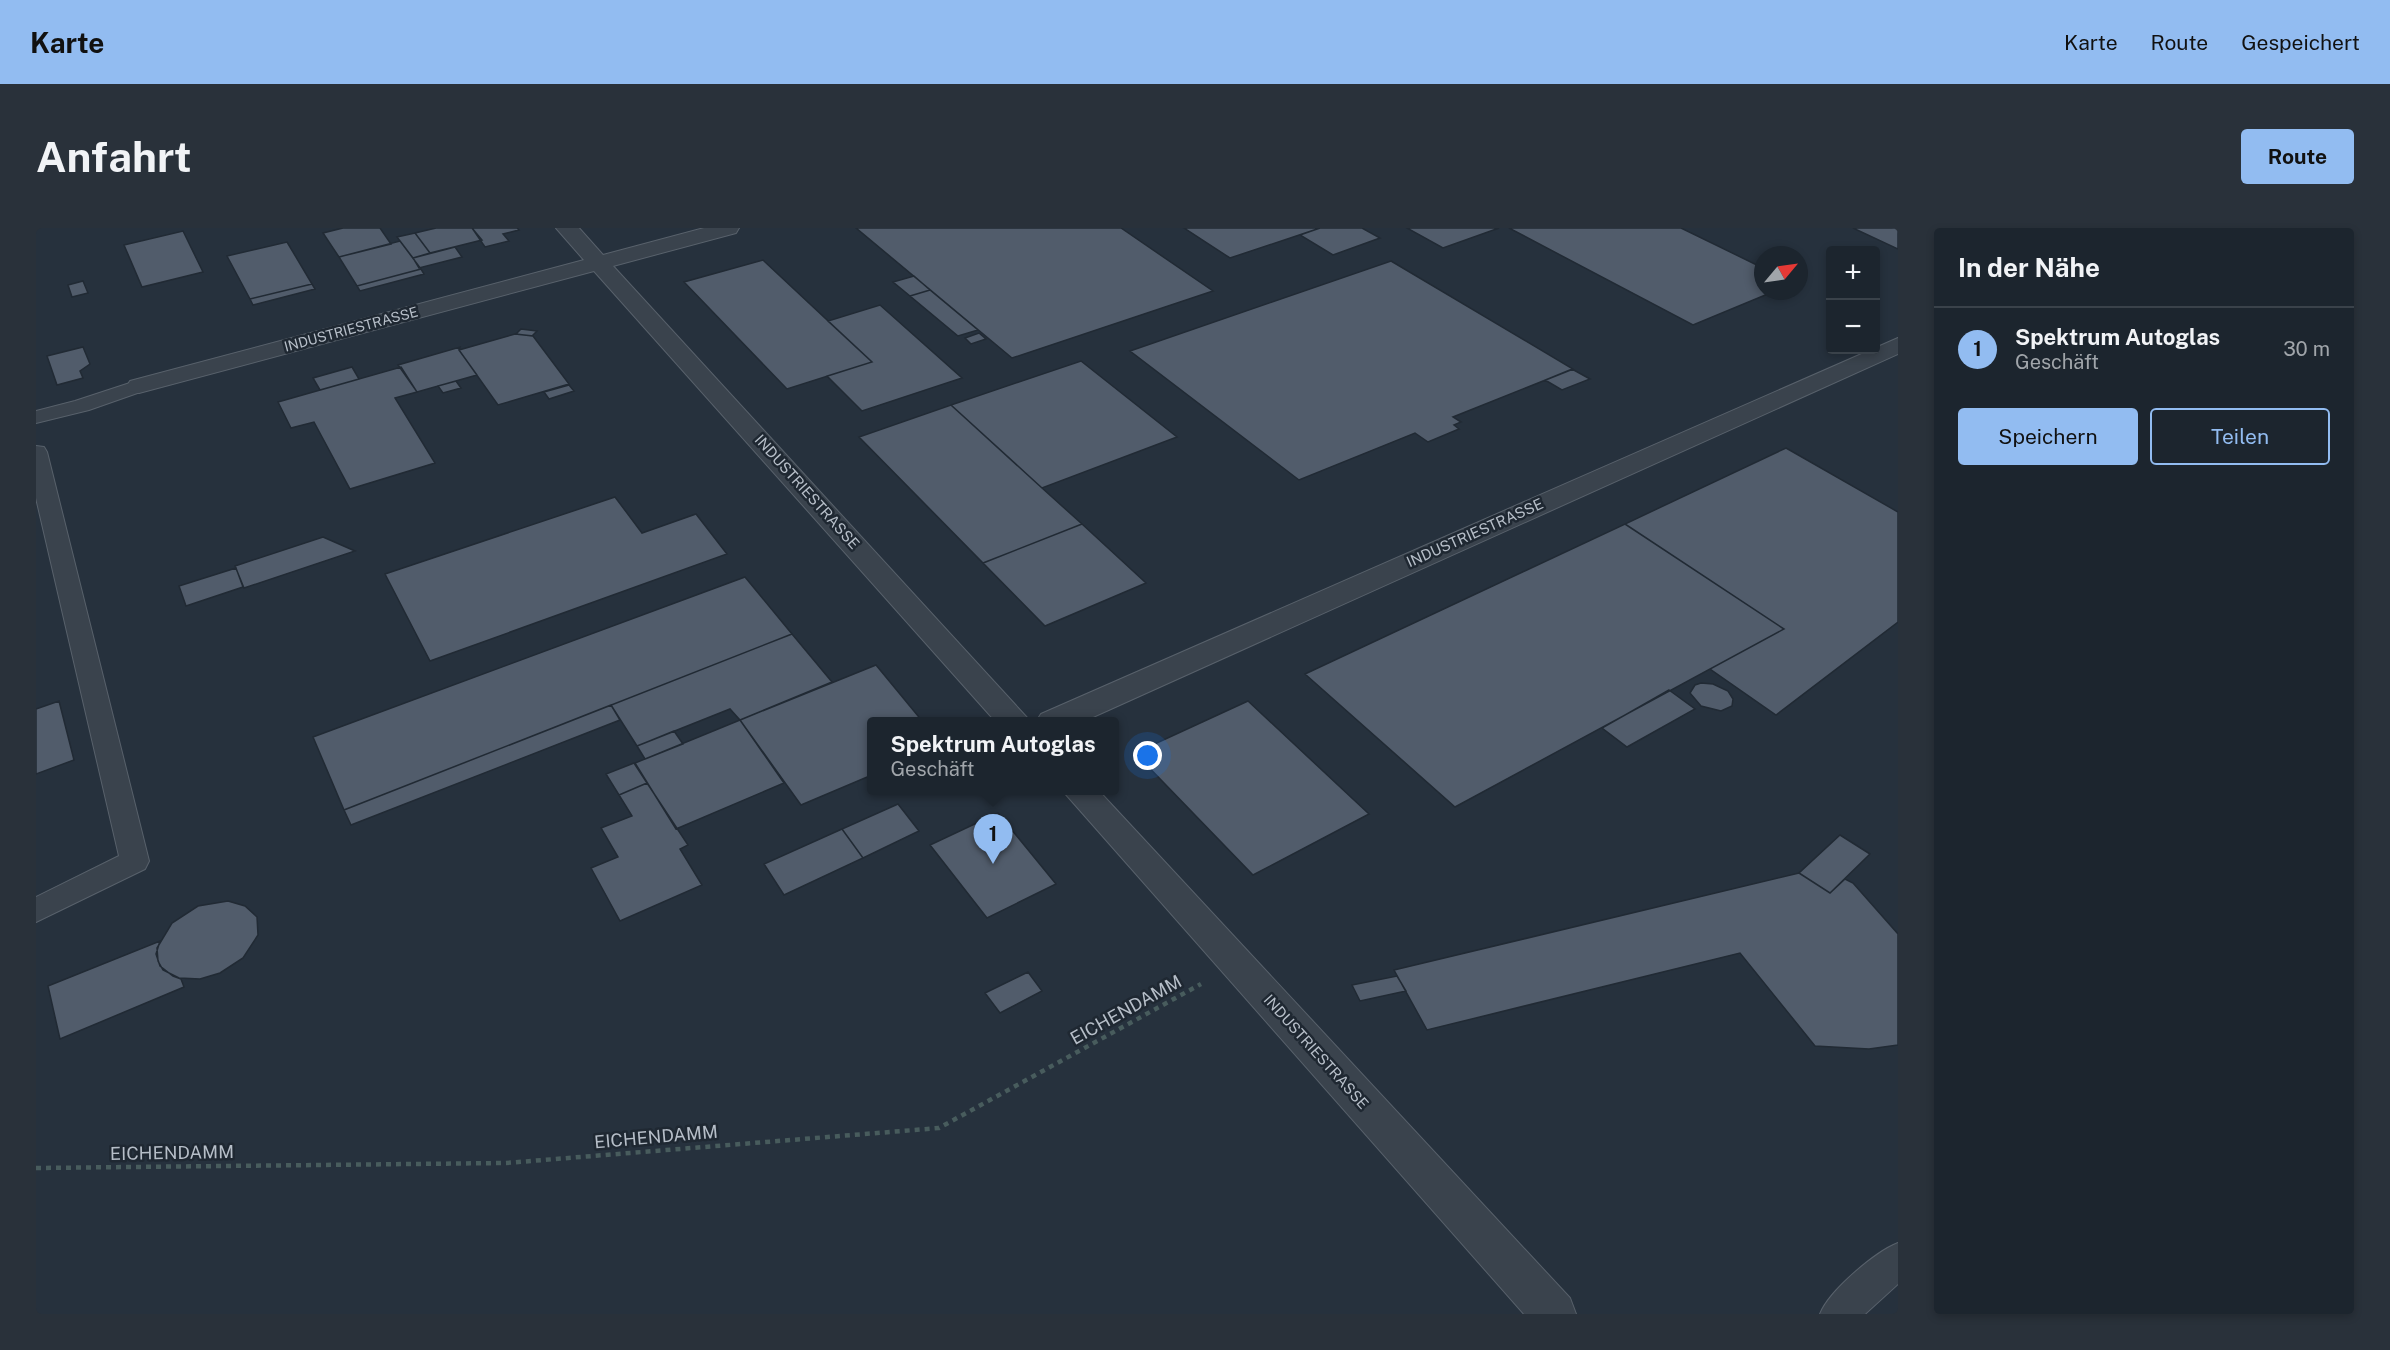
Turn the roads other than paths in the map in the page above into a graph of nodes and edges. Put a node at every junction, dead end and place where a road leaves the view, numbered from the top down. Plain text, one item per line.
1 (567, 228) edge
2 (728, 228) edge
3 (598, 263) junction
4 (1898, 345) edge
5 (139, 386) joint
6 (36, 417) edge
7 (36, 452) edge
8 (1010, 717) edge
9 (1063, 717) edge
10 (1083, 795) edge
11 (36, 910) edge
12 (1898, 1260) edge
13 (1554, 1314) edge
14 (1838, 1314) edge

1 - 3 street, INDUSTRIESTRASSE
2 - 3 street, INDUSTRIESTRASSE
3 - 5 street, INDUSTRIESTRASSE
3 - 8 street, INDUSTRIESTRASSE
4 - 9 street, INDUSTRIESTRASSE
5 - 6 lane
7 - 11 lane
10 - 13 street, INDUSTRIESTRASSE
12 - 14 lane

